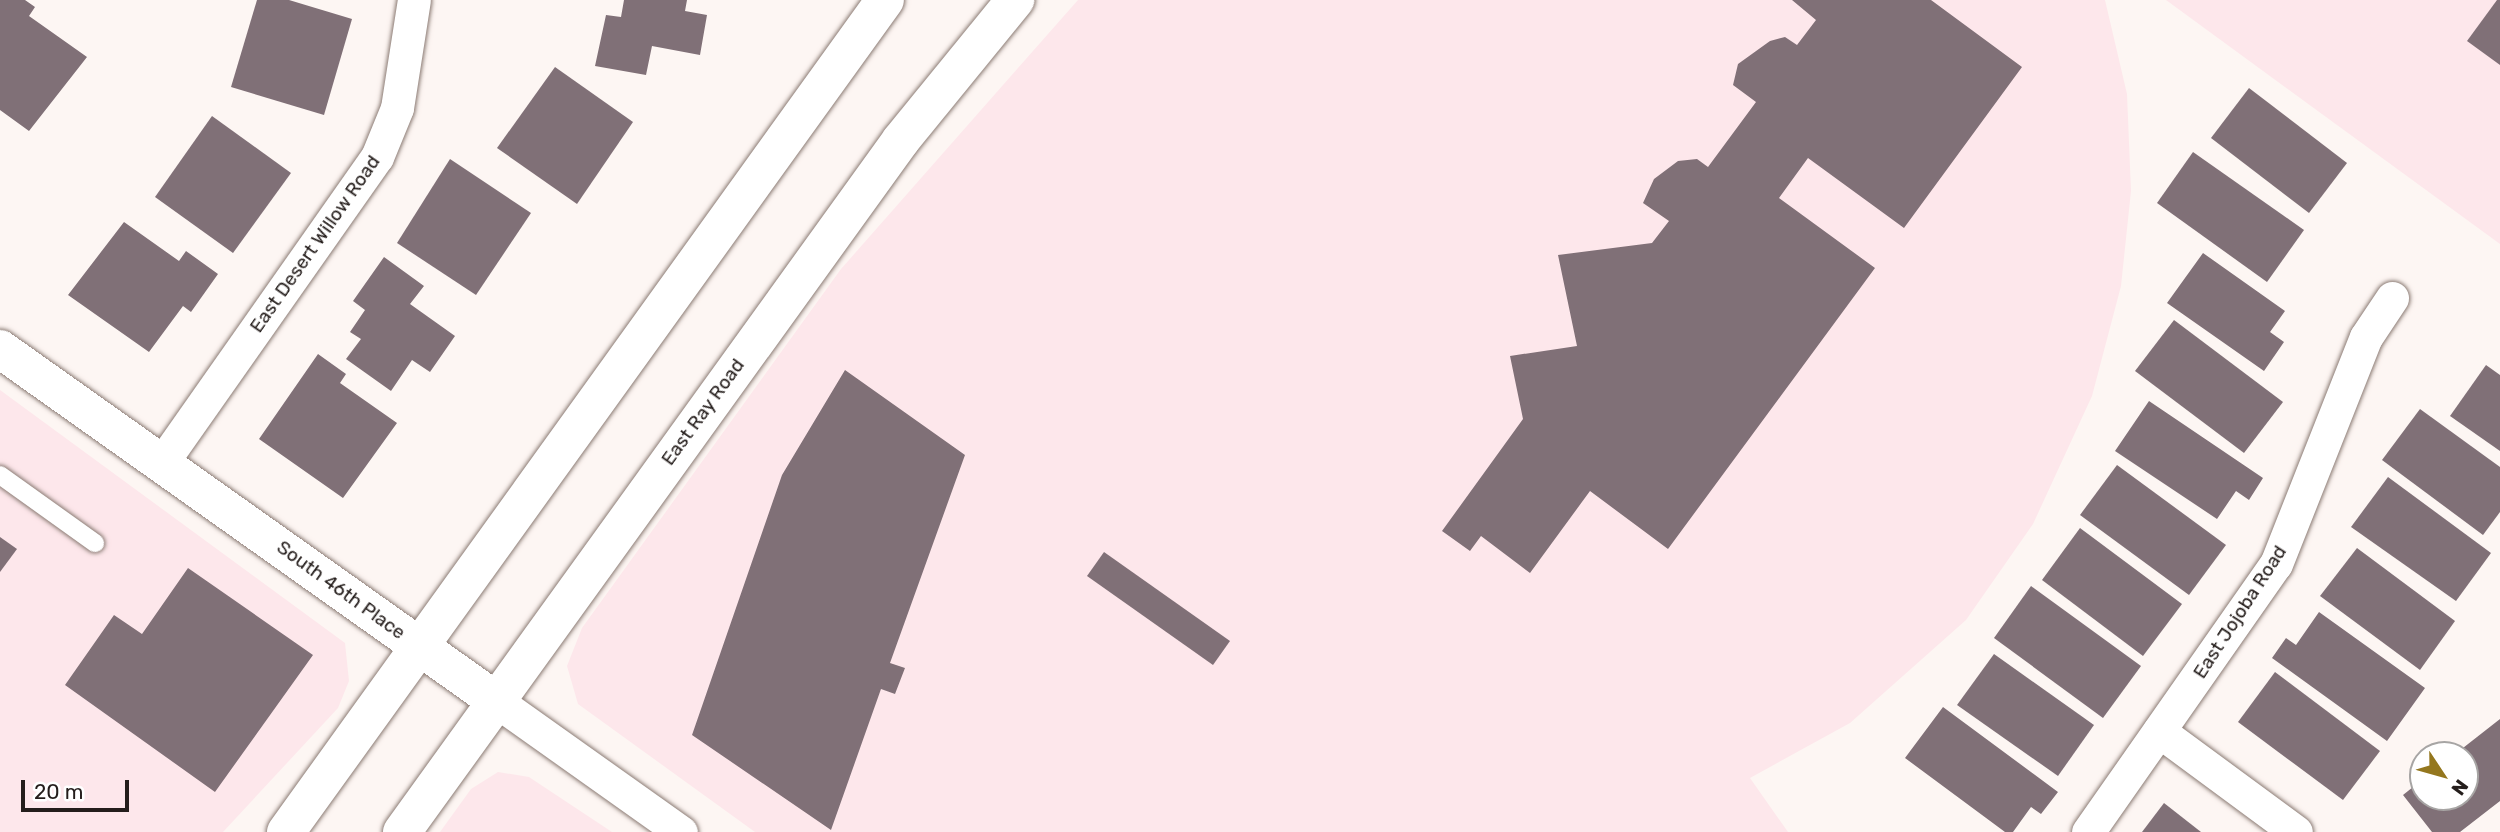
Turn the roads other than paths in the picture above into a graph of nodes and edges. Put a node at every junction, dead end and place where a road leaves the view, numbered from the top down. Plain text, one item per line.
1 (414, 0) edge
2 (885, 0) edge
3 (1015, 0) edge
4 (2392, 298) dead end
5 (0, 349) edge
6 (161, 464) junction
7 (0, 475) edge
8 (95, 543) dead end
9 (418, 645) junction
10 (495, 699) junction
11 (2159, 731) junction
12 (286, 832) edge
13 (402, 832) edge
14 (681, 832) edge
15 (2088, 832) edge
16 (2296, 832) edge

1 - 6 street, East Desert Willow Road
2 - 9 main road
3 - 10 main road, East Ray Road
4 - 11 street, East Jojoba Road
5 - 6 main road, South 46th Place
6 - 9 main road, South 46th Place
7 - 8 lane
9 - 10 main road, South 46th Place
9 - 12 main road
10 - 13 main road, East Ray Road
10 - 14 street, South 46th Place
11 - 15 street, East Jojoba Road
11 - 16 street

